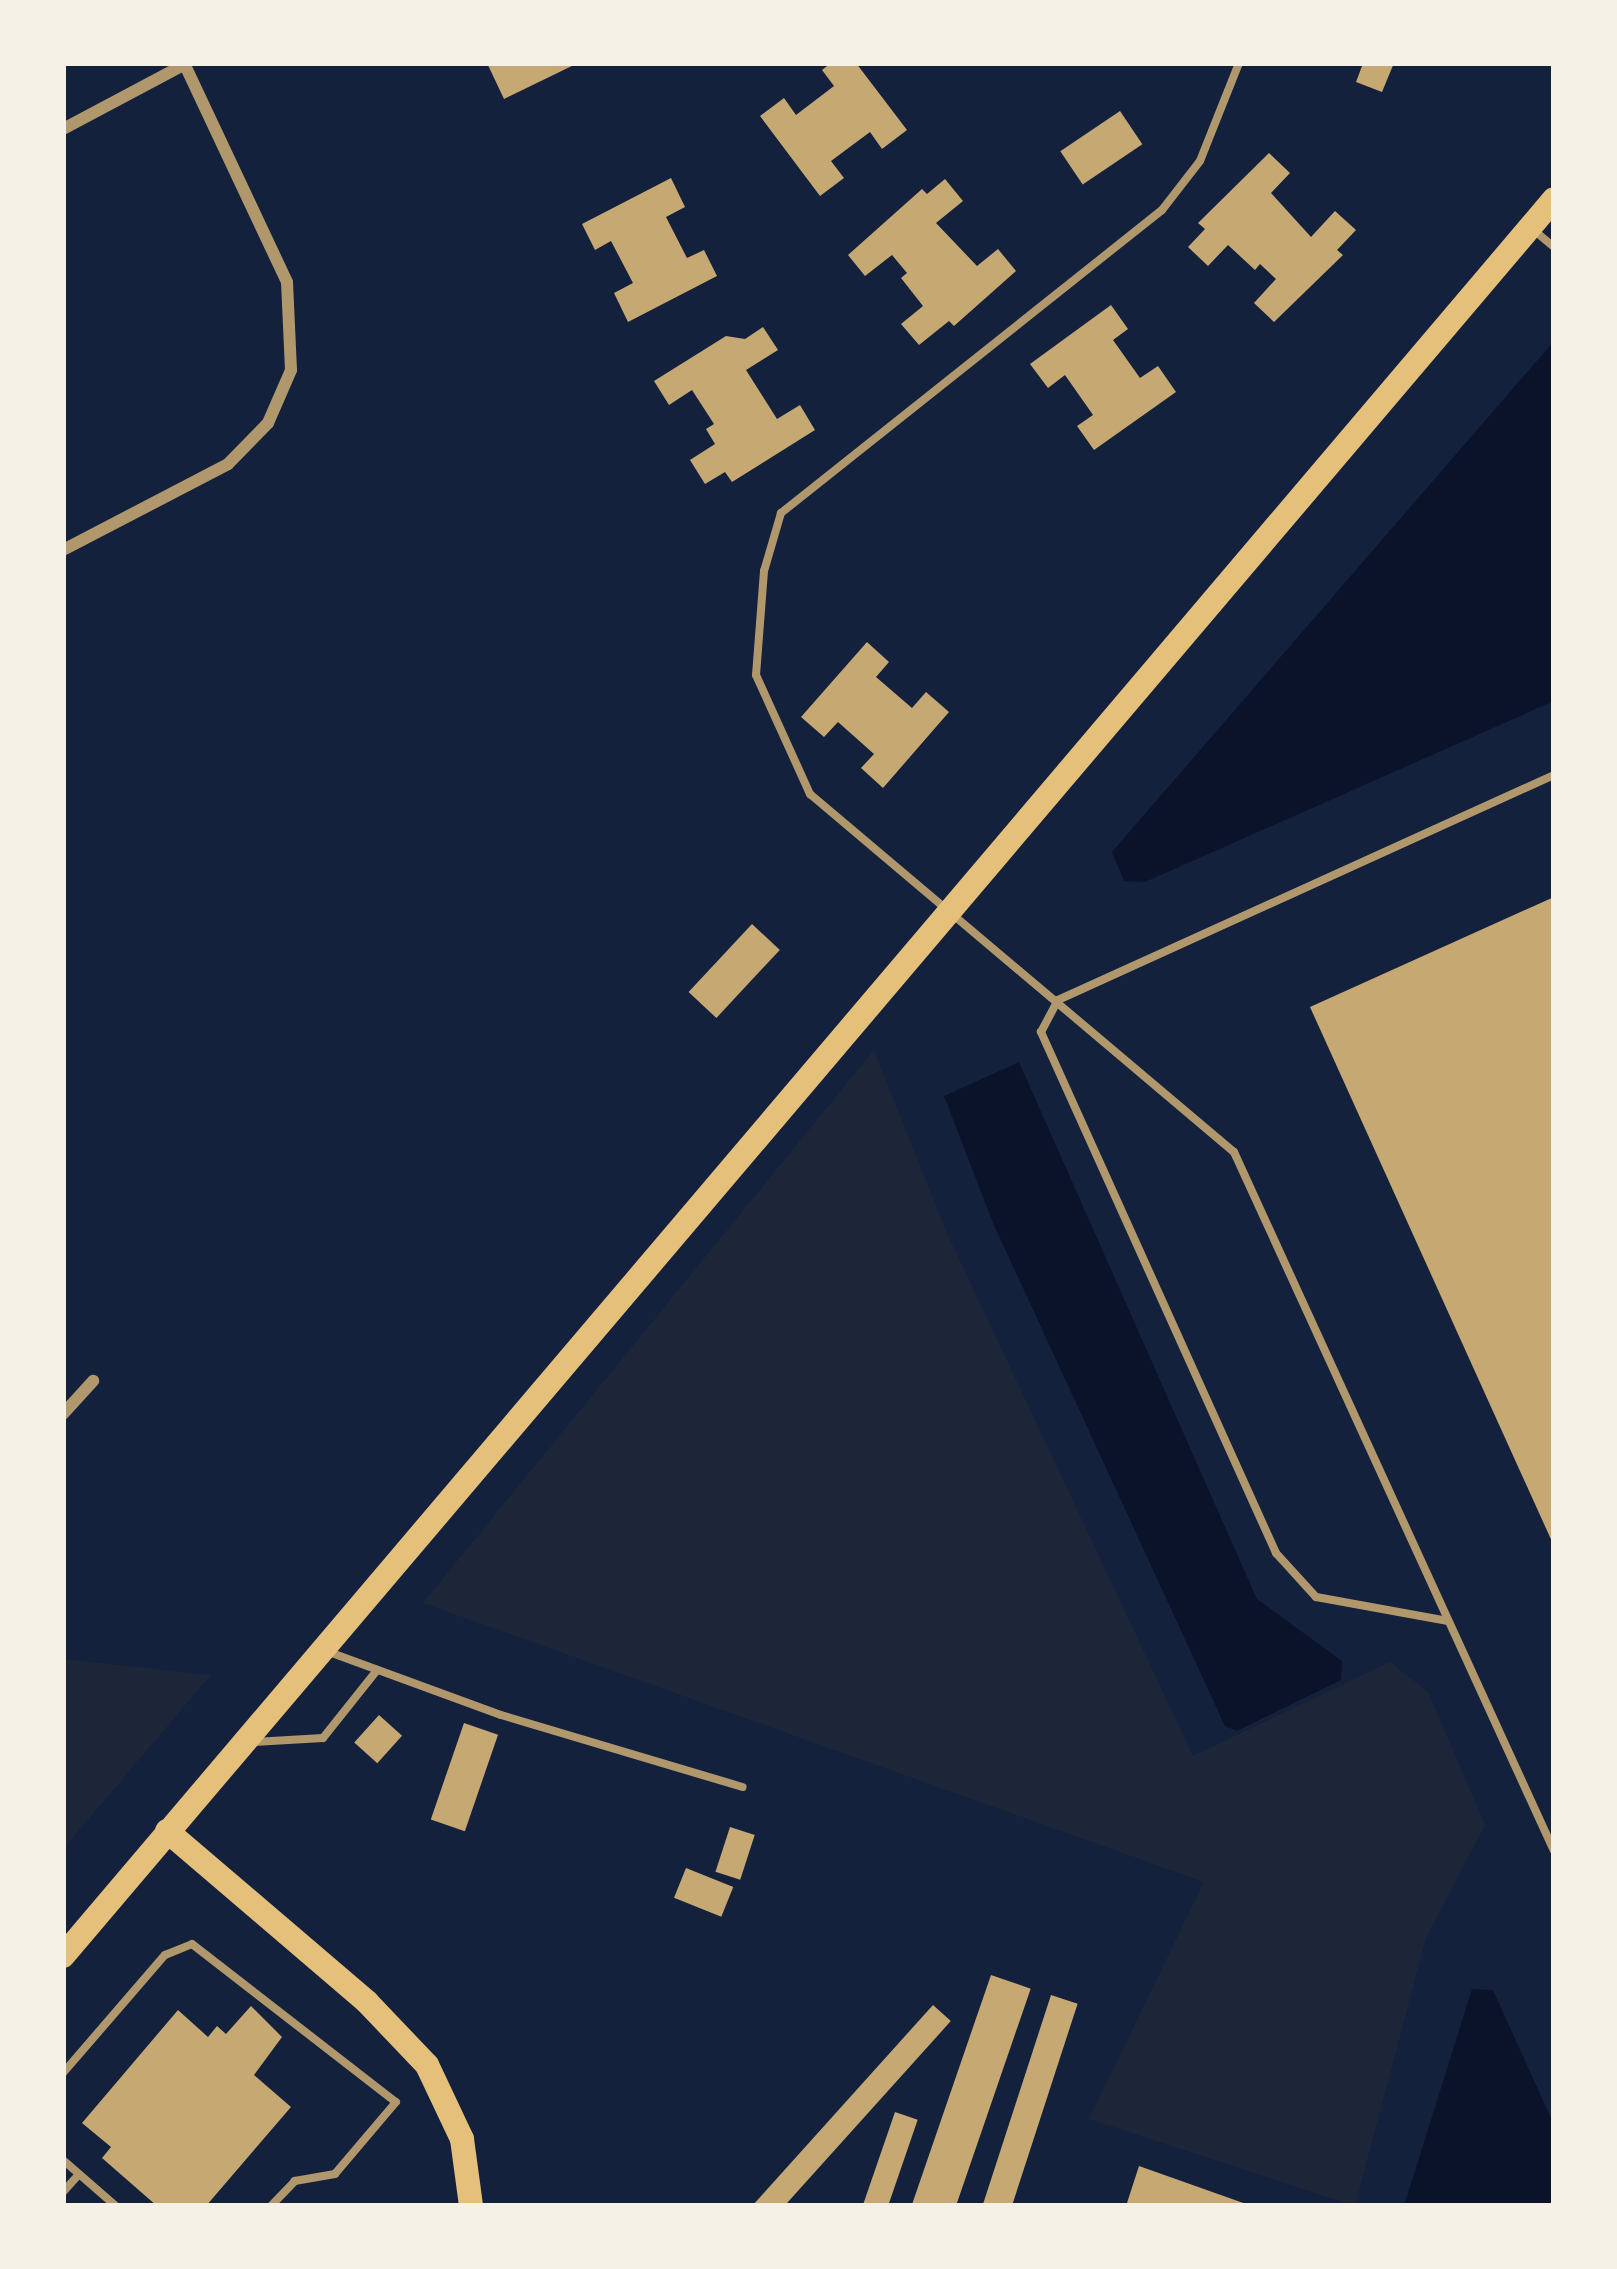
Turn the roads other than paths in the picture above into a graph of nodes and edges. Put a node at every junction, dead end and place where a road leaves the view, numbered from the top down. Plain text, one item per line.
1 (1239, 63) edge
2 (185, 64) edge
3 (63, 129) edge
4 (1554, 199) edge
5 (1530, 227) junction
6 (1554, 248) edge
7 (63, 550) edge
8 (1554, 775) edge
9 (949, 912) junction
10 (1058, 1000) junction
11 (94, 1381) dead end
12 (63, 1414) edge
13 (1448, 1621) junction
14 (322, 1650) junction
15 (377, 1670) junction
16 (244, 1741) junction
17 (742, 1787) dead end
18 (167, 1831) junction
19 (1554, 1851) edge
20 (63, 1956) edge
21 (63, 2073) edge
22 (63, 2160) edge
23 (79, 2174) junction
24 (63, 2192) edge
25 (116, 2206) edge
26 (271, 2206) edge
27 (471, 2206) edge

1 - 9 lane
2 - 3 street
2 - 7 street
4 - 5 main road
5 - 6 lane
5 - 9 main road
8 - 10 lane
9 - 10 lane
9 - 14 main road
10 - 13 lane
10 - 13 lane
11 - 12 street
13 - 19 lane
14 - 15 lane
14 - 16 main road
15 - 16 lane
15 - 17 lane
16 - 18 main road
18 - 20 main road
18 - 27 main road
21 - 26 lane
22 - 23 lane
23 - 24 lane
23 - 25 lane

